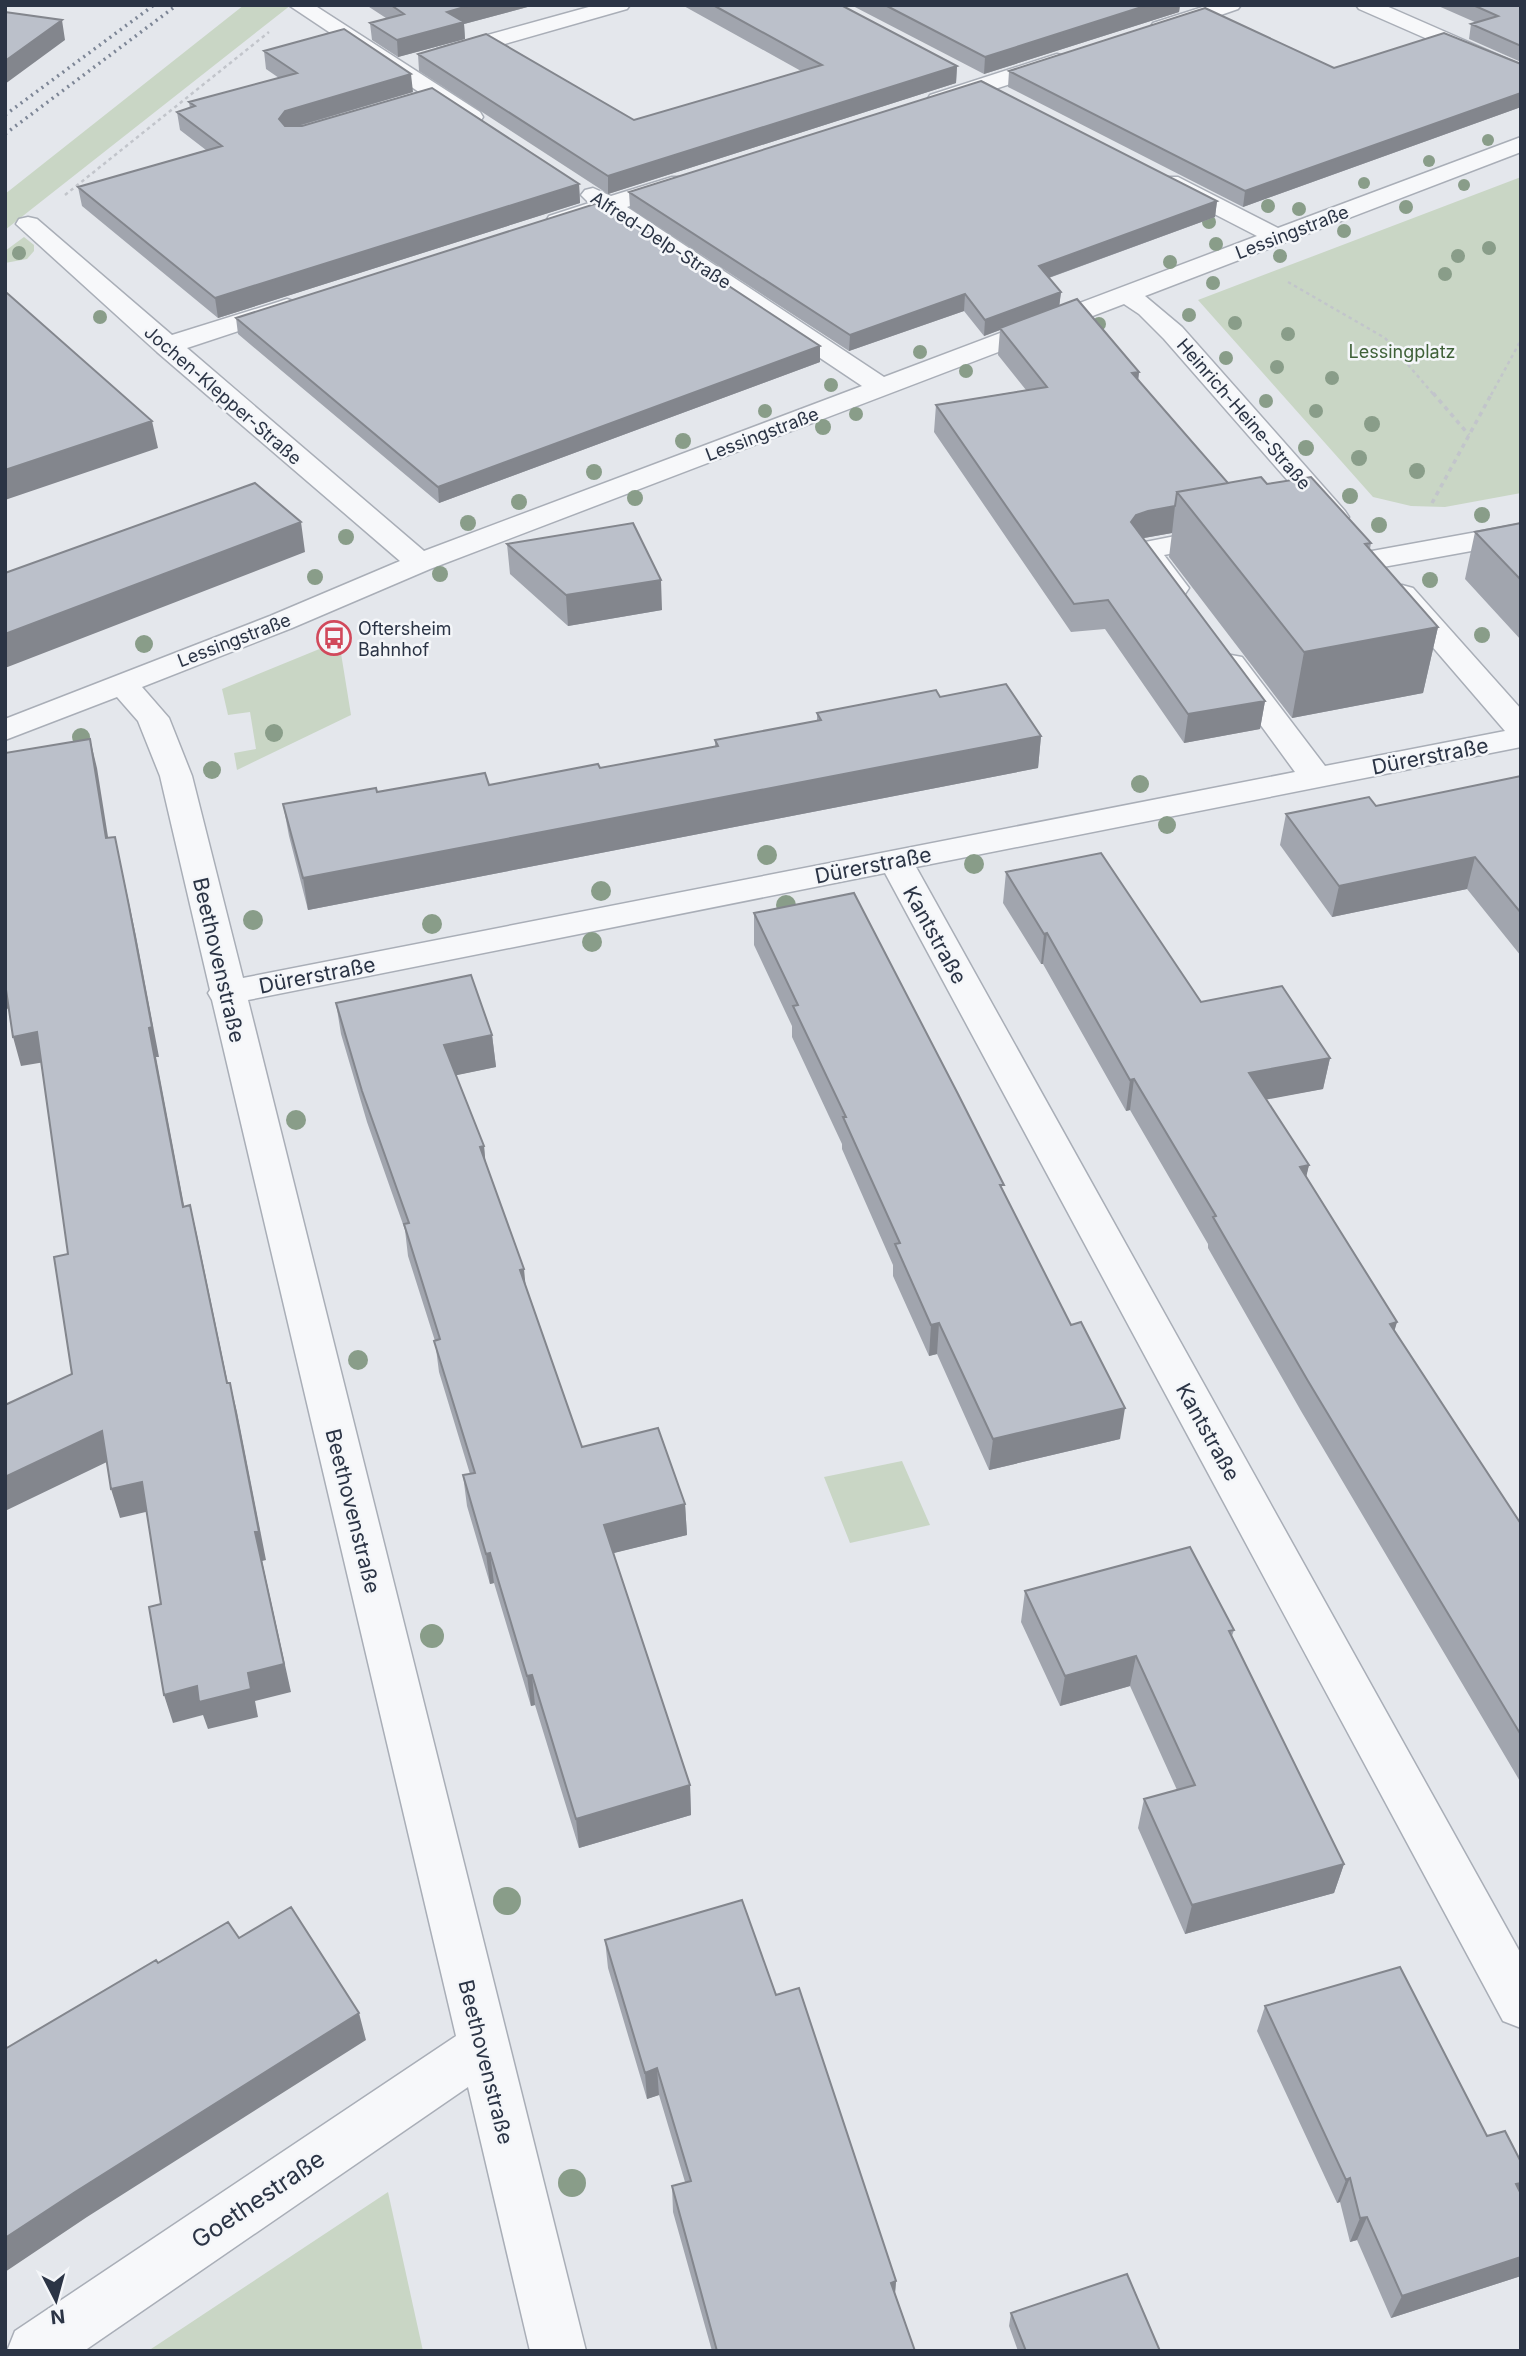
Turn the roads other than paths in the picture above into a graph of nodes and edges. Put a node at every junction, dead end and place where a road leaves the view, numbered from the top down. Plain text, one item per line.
1 (620, 5) edge
2 (1231, 5) edge
3 (1366, 5) edge
4 (301, 6) edge
5 (1140, 35) edge
6 (1075, 56) edge
7 (395, 68) junction
8 (960, 73) dead end
9 (1521, 73) edge
10 (984, 85) junction
11 (437, 95) junction
12 (1008, 98) edge
13 (411, 103) edge
14 (919, 106) edge
15 (494, 132) edge
16 (1521, 144) edge
17 (1155, 174) edge
18 (699, 176) edge
19 (574, 183) edge
20 (608, 205) junction
21 (28, 224) road end
22 (530, 230) edge
23 (1277, 237) junction
24 (1127, 295) junction
25 (309, 300) edge
26 (166, 346) junction
27 (883, 388) junction
28 (1253, 530) edge
29 (1521, 533) edge
30 (1343, 534) junction
31 (420, 564) junction
32 (122, 684) junction
33 (1521, 729) edge
34 (5, 730) edge
35 (1521, 737) edge
36 (1317, 778) junction
37 (895, 860) junction
38 (226, 993) junction
39 (1521, 2004) edge
40 (482, 2048) junction
41 (35, 2351) edge
42 (558, 2351) edge

1 - 7 street
2 - 5 street
3 - 9 street
4 - 7 street
6 - 10 street
7 - 11 street
8 - 10 street
10 - 12 street
10 - 14 street
11 - 13 street
11 - 15 street
16 - 23 street, Lessingstraße
17 - 23 street
18 - 20 street
19 - 20 street, Alfred-Delp-Straße
20 - 22 street
20 - 27 street, Alfred-Delp-Straße
21 - 26 street, Jochen-Klepper-Straße
23 - 24 street, Lessingstraße
24 - 27 street, Lessingstraße
24 - 30 street, Heinrich-Heine-Straße
25 - 26 street
26 - 31 street, Jochen-Klepper-Straße
27 - 31 street, Lessingstraße
28 - 36 street
29 - 30 street
30 - 33 street, Heinrich-Heine-Straße
31 - 32 street, Lessingstraße
32 - 34 street, Lessingstraße
32 - 38 street, Beethovenstraße
35 - 36 street, Dürerstraße
36 - 37 street, Dürerstraße
37 - 38 street, Dürerstraße
37 - 39 street, Kantstraße
38 - 40 street, Beethovenstraße
40 - 41 street, Goethestraße
40 - 42 street, Beethovenstraße

